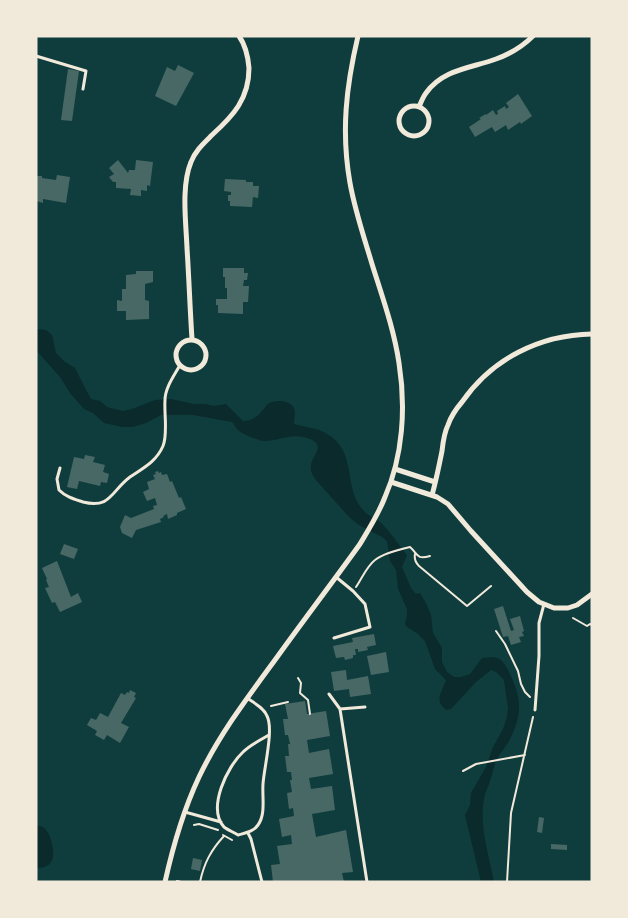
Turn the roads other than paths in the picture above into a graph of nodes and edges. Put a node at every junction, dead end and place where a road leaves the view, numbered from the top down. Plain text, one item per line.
1 (239, 36) edge
2 (358, 36) edge
3 (533, 36) edge
4 (36, 56) edge
5 (82, 89) dead end
6 (419, 107) junction
7 (592, 334) edge
8 (192, 339) junction
9 (180, 365) junction
10 (60, 468) dead end
11 (394, 469) junction
12 (391, 482) junction
13 (436, 482) junction
14 (432, 496) junction
15 (336, 577) junction
16 (592, 594) edge
17 (544, 604) junction
18 (334, 638) dead end
19 (329, 694) dead end
20 (247, 698) junction
21 (365, 706) dead end
22 (340, 710) junction
23 (535, 710) road end
24 (269, 735) junction
25 (185, 812) junction
26 (221, 822) junction
27 (248, 833) junction
28 (165, 882) edge
29 (262, 882) edge
30 (368, 882) edge

1 - 8 street
2 - 11 street
3 - 6 street
4 - 5 lane
6 - 6 street
7 - 13 street
8 - 9 street
8 - 9 street
9 - 10 lane
11 - 12 street
11 - 13 street
12 - 14 street
12 - 15 street
13 - 14 street
14 - 17 street
15 - 18 lane
15 - 20 street
16 - 17 street
17 - 23 lane
19 - 22 lane
20 - 24 lane
20 - 25 street
21 - 22 lane
22 - 30 lane
24 - 26 lane
24 - 27 lane
25 - 26 lane
25 - 28 street
26 - 27 lane
27 - 29 lane

